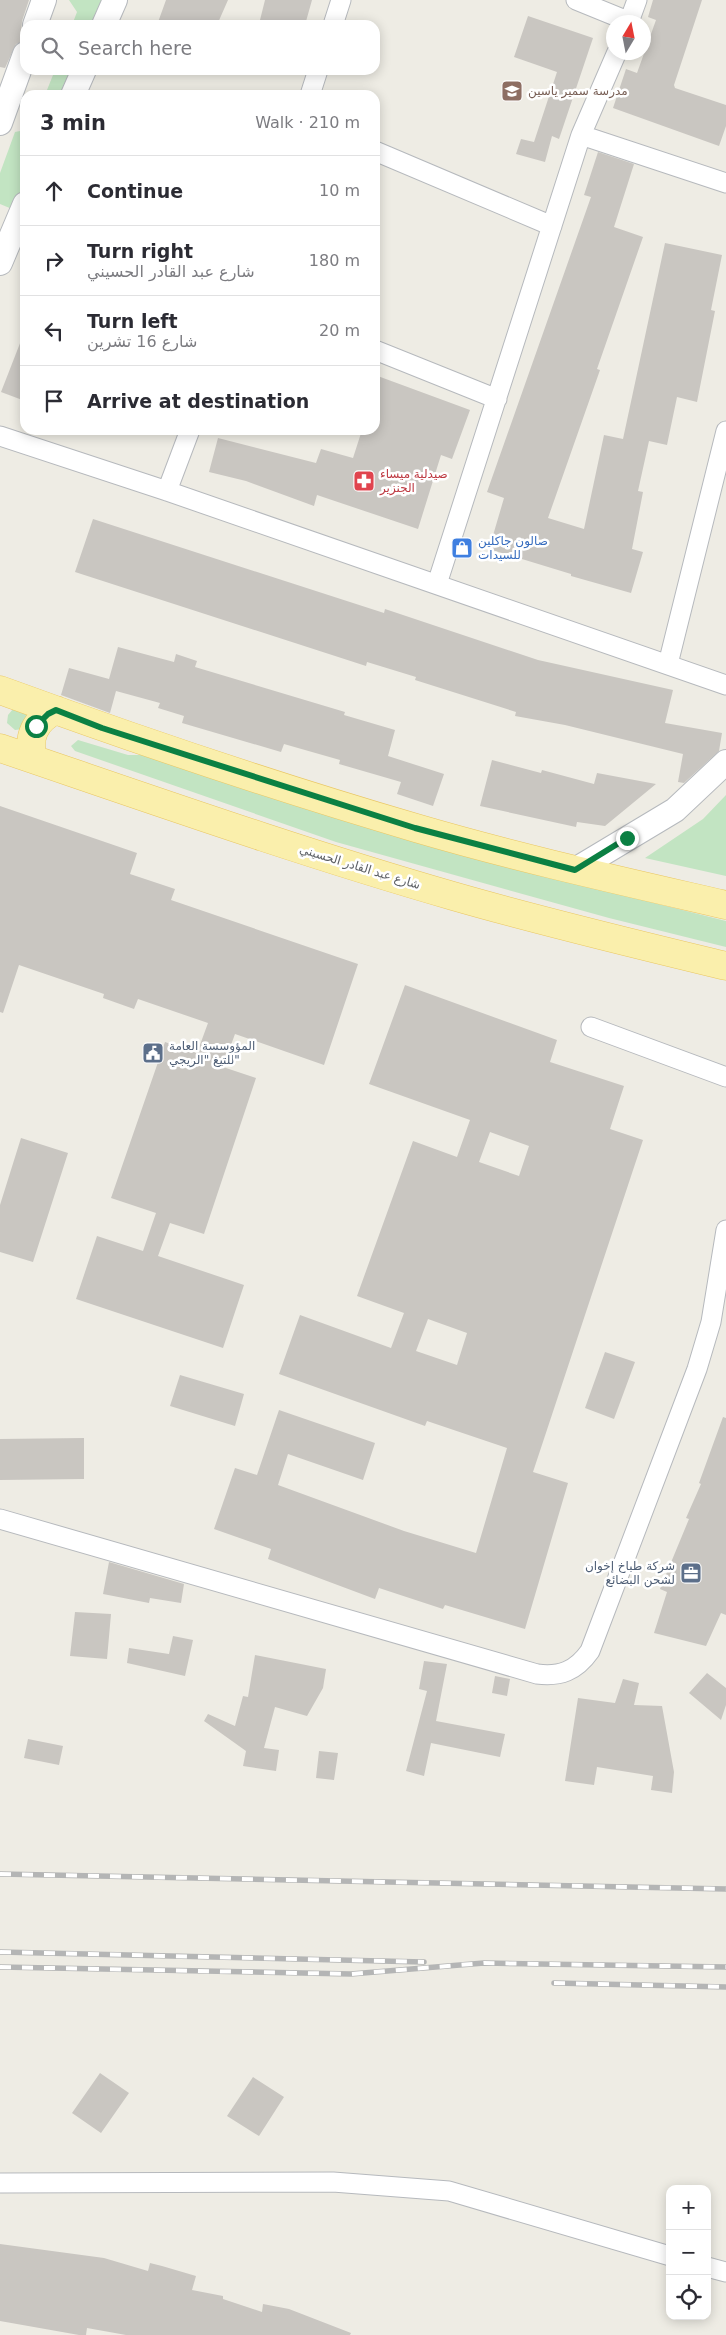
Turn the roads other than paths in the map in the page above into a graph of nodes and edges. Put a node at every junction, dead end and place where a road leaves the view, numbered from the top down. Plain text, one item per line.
1 (44, 0) edge
2 (115, 0) edge
3 (341, 0) edge
4 (576, 0) edge
5 (638, 0) edge
6 (613, 15) edge
7 (633, 15) edge
8 (37, 20) edge
9 (106, 20) edge
10 (335, 20) edge
11 (614, 60) edge
12 (20, 68) edge
13 (82, 75) edge
14 (316, 75) edge
15 (75, 90) edge
16 (312, 90) edge
17 (0, 123) edge
18 (581, 135) junction
19 (380, 153) edge
20 (726, 183) edge
21 (20, 214) edge
22 (552, 226) junction
23 (13, 228) edge
24 (0, 263) edge
25 (380, 352) edge
26 (496, 399) junction
27 (726, 431) edge
28 (188, 435) edge
29 (0, 436) edge
30 (167, 491) junction
31 (437, 584) junction
32 (668, 664) junction
33 (726, 686) edge
34 (0, 690) edge
35 (56, 710) junction
36 (0, 748) edge
37 (33, 759) junction
38 (726, 762) edge
39 (575, 870) junction
40 (726, 905) edge
41 (726, 966) edge
42 (591, 1027) dead end
43 (726, 1077) edge
44 (726, 1230) edge
45 (726, 1306) edge
46 (711, 1322) junction
47 (0, 1519) edge
48 (0, 2183) edge
49 (666, 2255) edge
50 (711, 2268) edge
51 (726, 2272) edge

1 - 8 street
2 - 9 street
3 - 10 street
4 - 6 street
5 - 7 street
11 - 18 street
12 - 17 street
13 - 15 street
14 - 16 street
18 - 20 street
18 - 22 street
19 - 22 street
21 - 23 street
22 - 26 street
23 - 24 street
25 - 26 street
26 - 31 street
27 - 32 street
28 - 30 street
29 - 30 street
30 - 31 street
31 - 32 street
32 - 33 street
34 - 35 main road
35 - 37 main road
35 - 39 main road
36 - 37 main road, شارع عبد القادر الحسيني
37 - 41 main road, شارع عبد القادر الحسيني
38 - 39 street
39 - 40 main road
42 - 43 street
44 - 46 street
45 - 46 street
46 - 47 street
48 - 49 street
50 - 51 street

